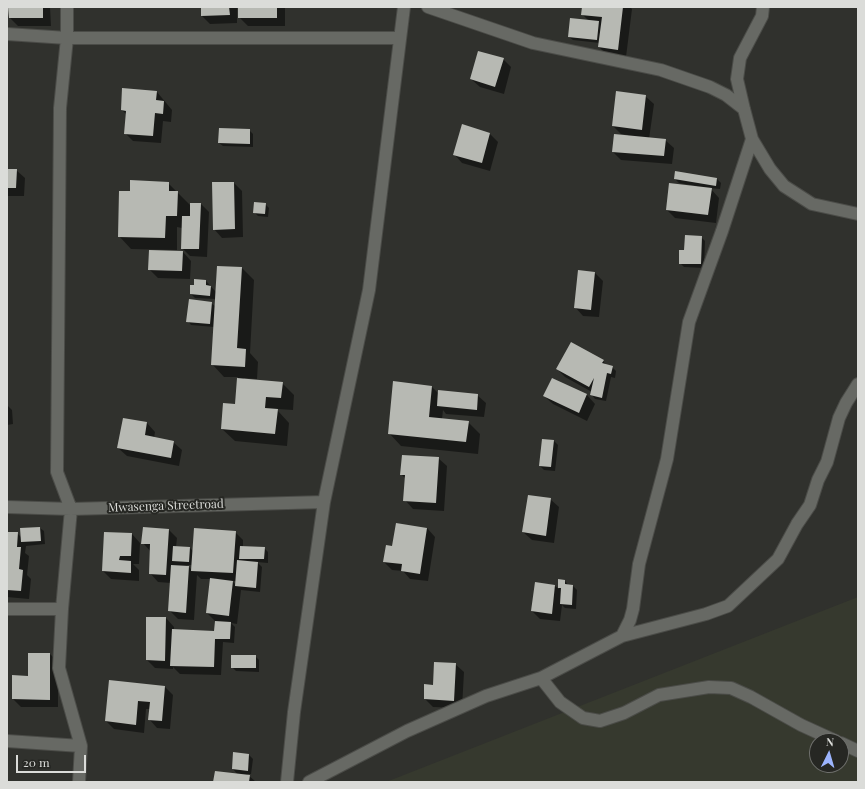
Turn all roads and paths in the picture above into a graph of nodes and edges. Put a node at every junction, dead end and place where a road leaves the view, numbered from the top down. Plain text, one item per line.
1 (67, 7) edge
2 (404, 7) edge
3 (428, 7) edge
4 (763, 7) edge
5 (7, 34) edge
6 (67, 38) junction
7 (400, 38) junction
8 (744, 109) junction
9 (752, 139) junction
10 (858, 214) edge
11 (858, 384) edge
12 (324, 502) junction
13 (7, 507) edge
14 (71, 509) junction
15 (7, 609) edge
16 (62, 609) junction
17 (622, 636) junction
18 (541, 678) junction
19 (818, 733) edge
20 (7, 741) edge
21 (81, 746) junction
22 (79, 782) edge
23 (287, 782) edge
24 (309, 782) edge

1 - 6 street
2 - 7 street
3 - 8 street
4 - 8 street
5 - 6 street
6 - 7 street
6 - 14 street
7 - 12 street
8 - 9 street
9 - 10 street
9 - 17 street
11 - 17 street
12 - 14 street, Mwasenga Streetroad
12 - 23 street
13 - 14 street, Mwasenga Streetroad
14 - 16 street
15 - 16 street
16 - 21 street
17 - 18 street
18 - 19 street
18 - 24 street
20 - 21 street
21 - 22 street

